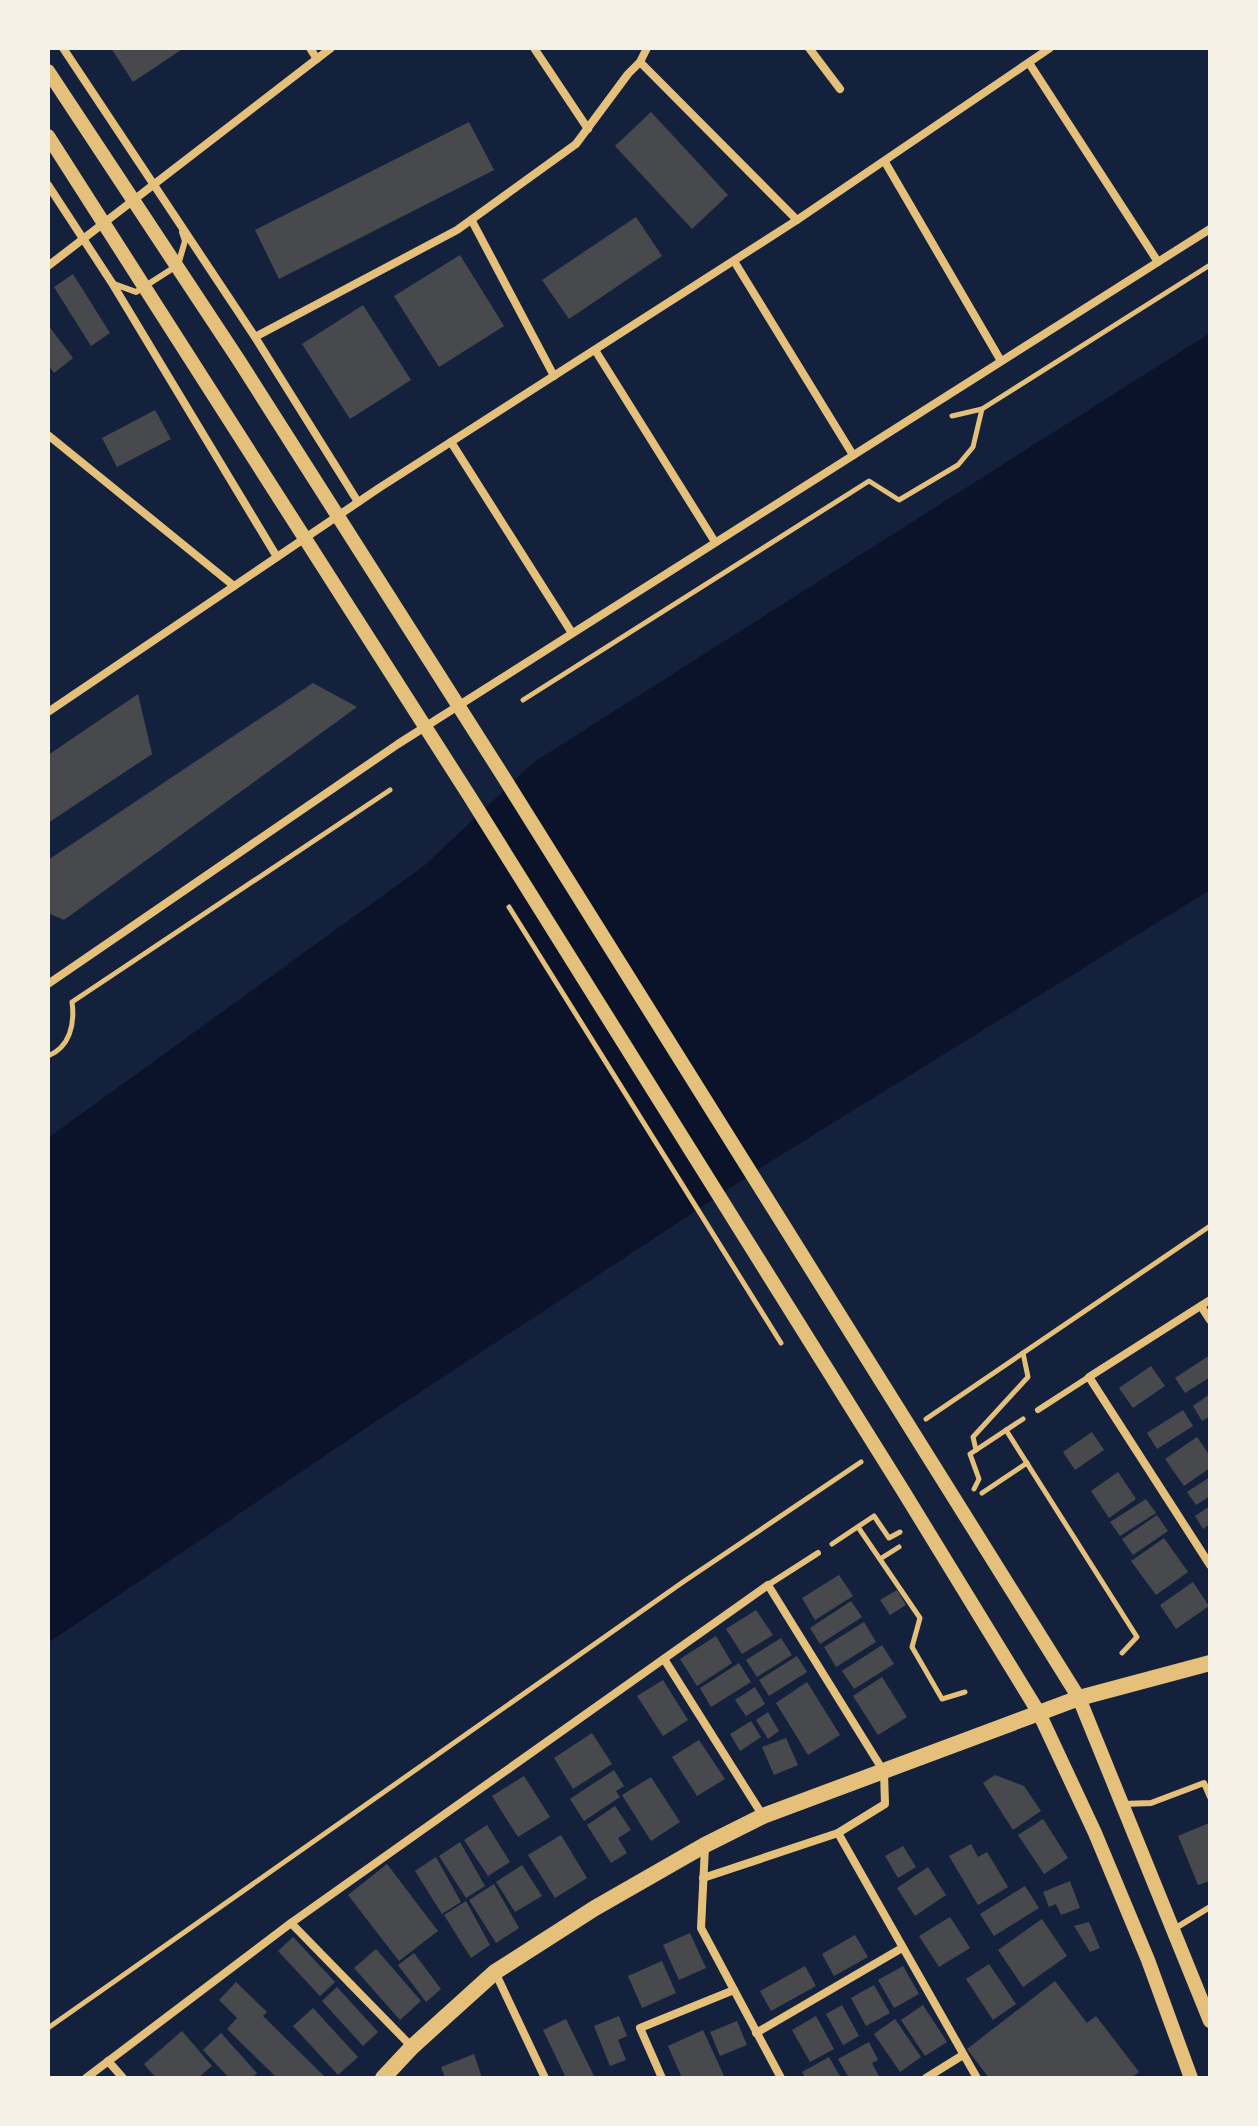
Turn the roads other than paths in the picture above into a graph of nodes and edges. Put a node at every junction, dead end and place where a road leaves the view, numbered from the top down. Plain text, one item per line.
1 (63, 48) edge
2 (310, 48) edge
3 (331, 48) edge
4 (534, 48) edge
5 (647, 48) edge
6 (809, 48) edge
7 (1050, 48) edge
8 (317, 59) junction
9 (640, 62) junction
10 (1029, 63) junction
11 (48, 71) edge
12 (840, 89) dead end
13 (588, 129) junction
14 (48, 136) edge
15 (885, 162) junction
16 (48, 185) edge
17 (155, 185) junction
18 (797, 220) junction
19 (179, 221) junction
20 (472, 221) junction
21 (1210, 229) edge
22 (84, 238) junction
23 (734, 261) junction
24 (1158, 262) junction
25 (48, 266) edge
26 (112, 283) junction
27 (255, 337) junction
28 (595, 350) junction
29 (1001, 361) junction
30 (554, 376) junction
31 (48, 435) edge
32 (451, 442) junction
33 (853, 455) junction
34 (358, 502) junction
35 (715, 542) junction
36 (277, 557) junction
37 (234, 586) junction
38 (572, 633) junction
39 (48, 712) edge
40 (48, 984) edge
41 (1210, 1300) edge
42 (1201, 1306) junction
43 (1210, 1320) edge
44 (1089, 1377) junction
45 (1038, 1410) road end
46 (818, 1553) road end
47 (1210, 1565) edge
48 (768, 1585) junction
49 (664, 1659) junction
50 (1210, 1663) edge
51 (1079, 1698) junction
52 (1039, 1713) junction
53 (884, 1772) junction
54 (1210, 1797) edge
55 (1123, 1804) junction
56 (763, 1816) junction
57 (838, 1833) junction
58 (705, 1845) junction
59 (703, 1878) junction
60 (1210, 1907) edge
61 (291, 1923) junction
62 (1174, 1929) junction
63 (902, 1948) junction
64 (495, 1972) junction
65 (734, 1990) junction
66 (1210, 2021) edge
67 (756, 2033) junction
68 (412, 2047) junction
69 (963, 2055) junction
70 (108, 2061) junction
71 (86, 2078) edge
72 (123, 2078) edge
73 (383, 2078) edge
74 (545, 2078) edge
75 (662, 2078) edge
76 (781, 2078) edge
77 (926, 2078) edge
78 (977, 2078) edge
79 (1191, 2078) edge

1 - 17 street
2 - 8 street
3 - 8 street
4 - 13 street
5 - 9 street
6 - 12 street
7 - 10 street
8 - 17 street
9 - 13 street
9 - 18 street
10 - 15 street
10 - 24 street
11 - 51 street
13 - 20 street
14 - 52 street
15 - 18 street
15 - 29 street
16 - 22 street
17 - 19 street
17 - 22 street
18 - 23 street
19 - 26 lane
19 - 27 street
20 - 27 street
20 - 30 street
21 - 24 street
22 - 25 street
22 - 26 street
23 - 28 street
23 - 33 street
24 - 29 street
26 - 36 street
27 - 34 street
28 - 30 street
28 - 35 street
29 - 33 street
30 - 32 street
31 - 37 street
32 - 34 street
32 - 38 street
33 - 35 street
34 - 36 street
35 - 38 street
36 - 37 street
37 - 39 street
38 - 40 street
41 - 42 street
42 - 43 street
42 - 44 street
44 - 45 lane
44 - 47 street
46 - 48 lane
48 - 49 street
48 - 53 street
49 - 56 street
49 - 61 street
50 - 51 main road
51 - 52 main road
51 - 55 street
52 - 53 main road
52 - 79 street
53 - 56 main road
53 - 57 street
54 - 55 lane
55 - 62 street
56 - 58 main road
57 - 59 street
57 - 63 street
58 - 59 street
58 - 64 main road
59 - 65 street
60 - 62 lane
61 - 68 street
61 - 70 street
62 - 66 street
63 - 67 street
63 - 69 street
64 - 68 main road
64 - 74 street
65 - 67 street
65 - 75 street
67 - 76 street
68 - 73 main road
69 - 77 street
69 - 78 street
70 - 71 street
70 - 72 street

